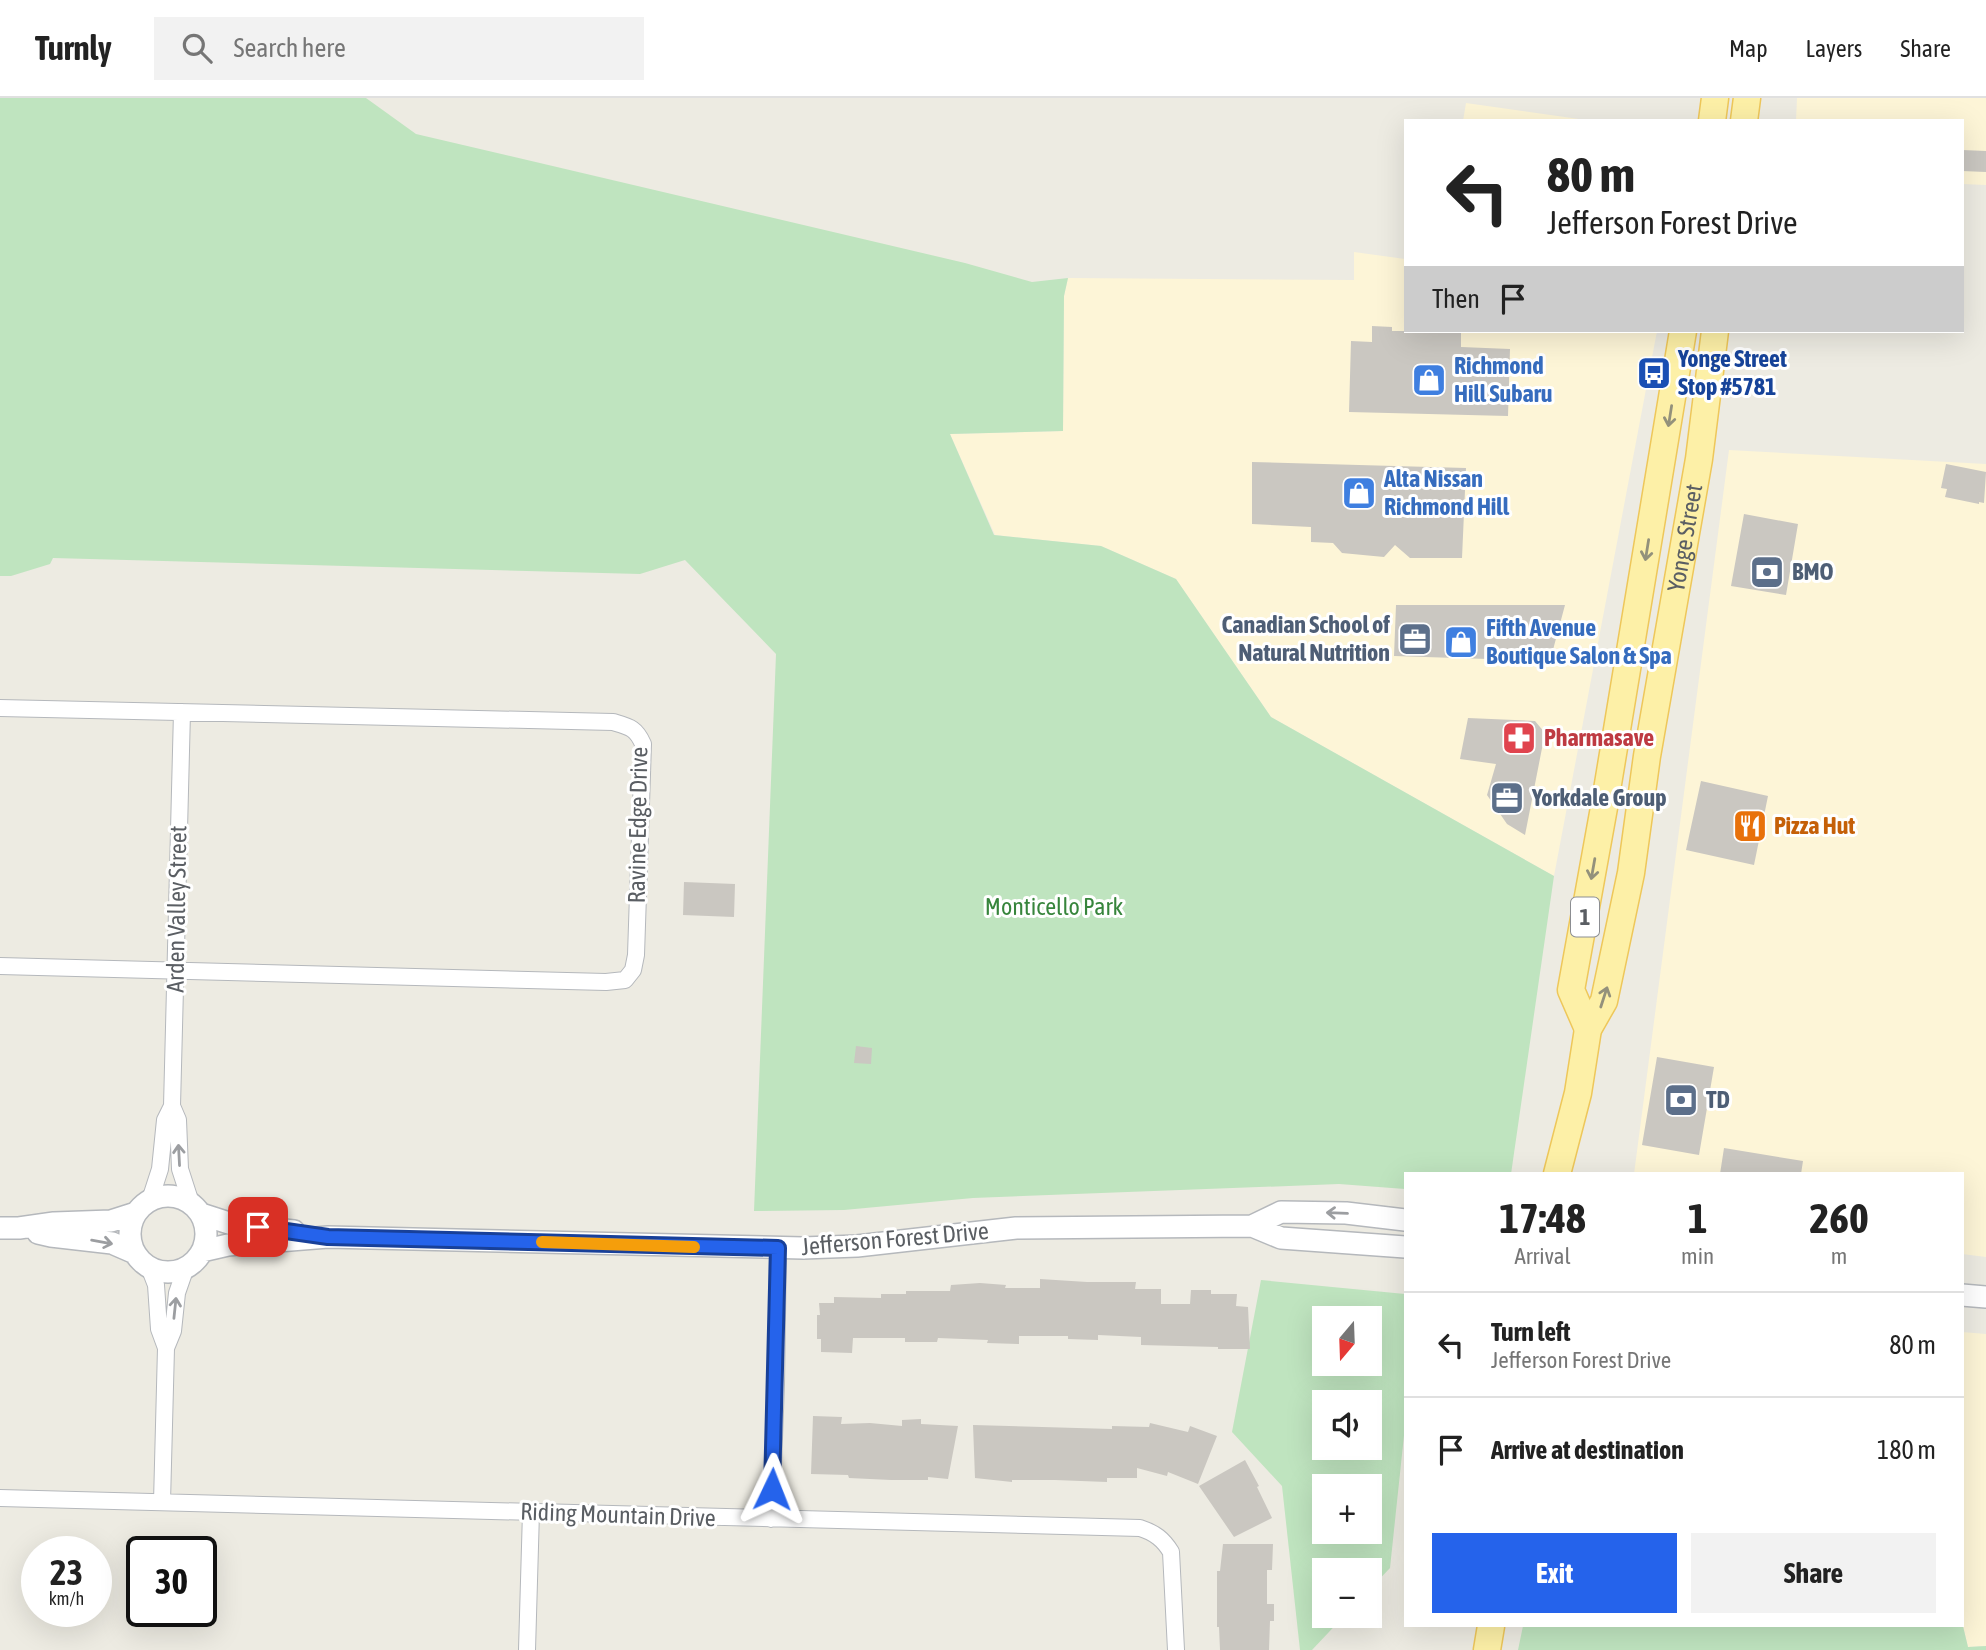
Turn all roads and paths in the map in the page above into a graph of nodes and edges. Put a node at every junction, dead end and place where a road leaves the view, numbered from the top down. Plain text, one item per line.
1 (1715, 98) edge
2 (1747, 98) edge
3 (1712, 119) edge
4 (1744, 119) edge
5 (1683, 333) edge
6 (1715, 333) edge
7 (0, 708) edge
8 (182, 712) junction
9 (0, 966) edge
10 (175, 971) junction
11 (1588, 1029) junction
12 (172, 1106) junction
13 (1558, 1172) edge
14 (143, 1206) junction
15 (196, 1208) junction
16 (1404, 1220) edge
17 (1252, 1226) junction
18 (10, 1228) edge
19 (328, 1237) junction
20 (1404, 1247) edge
21 (778, 1248) junction
22 (202, 1251) junction
23 (142, 1260) junction
24 (186, 1268) junction
25 (1964, 1295) edge
26 (1986, 1297) edge
27 (166, 1348) junction
28 (0, 1498) edge
29 (162, 1502) junction
30 (531, 1512) junction
31 (771, 1519) junction
32 (1491, 1627) edge
33 (527, 1650) edge
34 (1175, 1650) edge
35 (1487, 1650) edge

1 - 3 main road
2 - 4 main road
5 -> 11 main road, Yonge Street / 1
11 -> 6 main road, Yonge Street / 1
7 - 8 street, Ravine Edge Drive
8 - 10 street, Arden Valley Street
8 - 10 street, Ravine Edge Drive
9 - 10 street
10 - 12 street, Arden Valley Street
11 - 13 main road, Yonge Street / 1
12 - 14 street, Arden Valley Street
15 -> 12 street, Arden Valley Street
14 - 15 street
14 - 18 street
14 - 23 street
15 - 19 street, Jefferson Forest Drive
15 - 22 street
16 -> 17 street, Jefferson Forest Drive
17 - 20 street, Jefferson Forest Drive
17 - 21 street, Jefferson Forest Drive
18 -> 23 street
19 - 21 street, Jefferson Forest Drive
19 - 22 street, Jefferson Forest Drive
21 - 31 street
22 - 24 street
23 - 24 street
23 - 27 street
27 -> 24 street
25 - 26 street
27 - 29 street
28 - 29 street, Riding Mountain Drive
29 - 30 street, Riding Mountain Drive
30 - 31 street, Riding Mountain Drive
30 - 33 street
31 - 34 street, Riding Mountain Drive
32 - 35 main road

